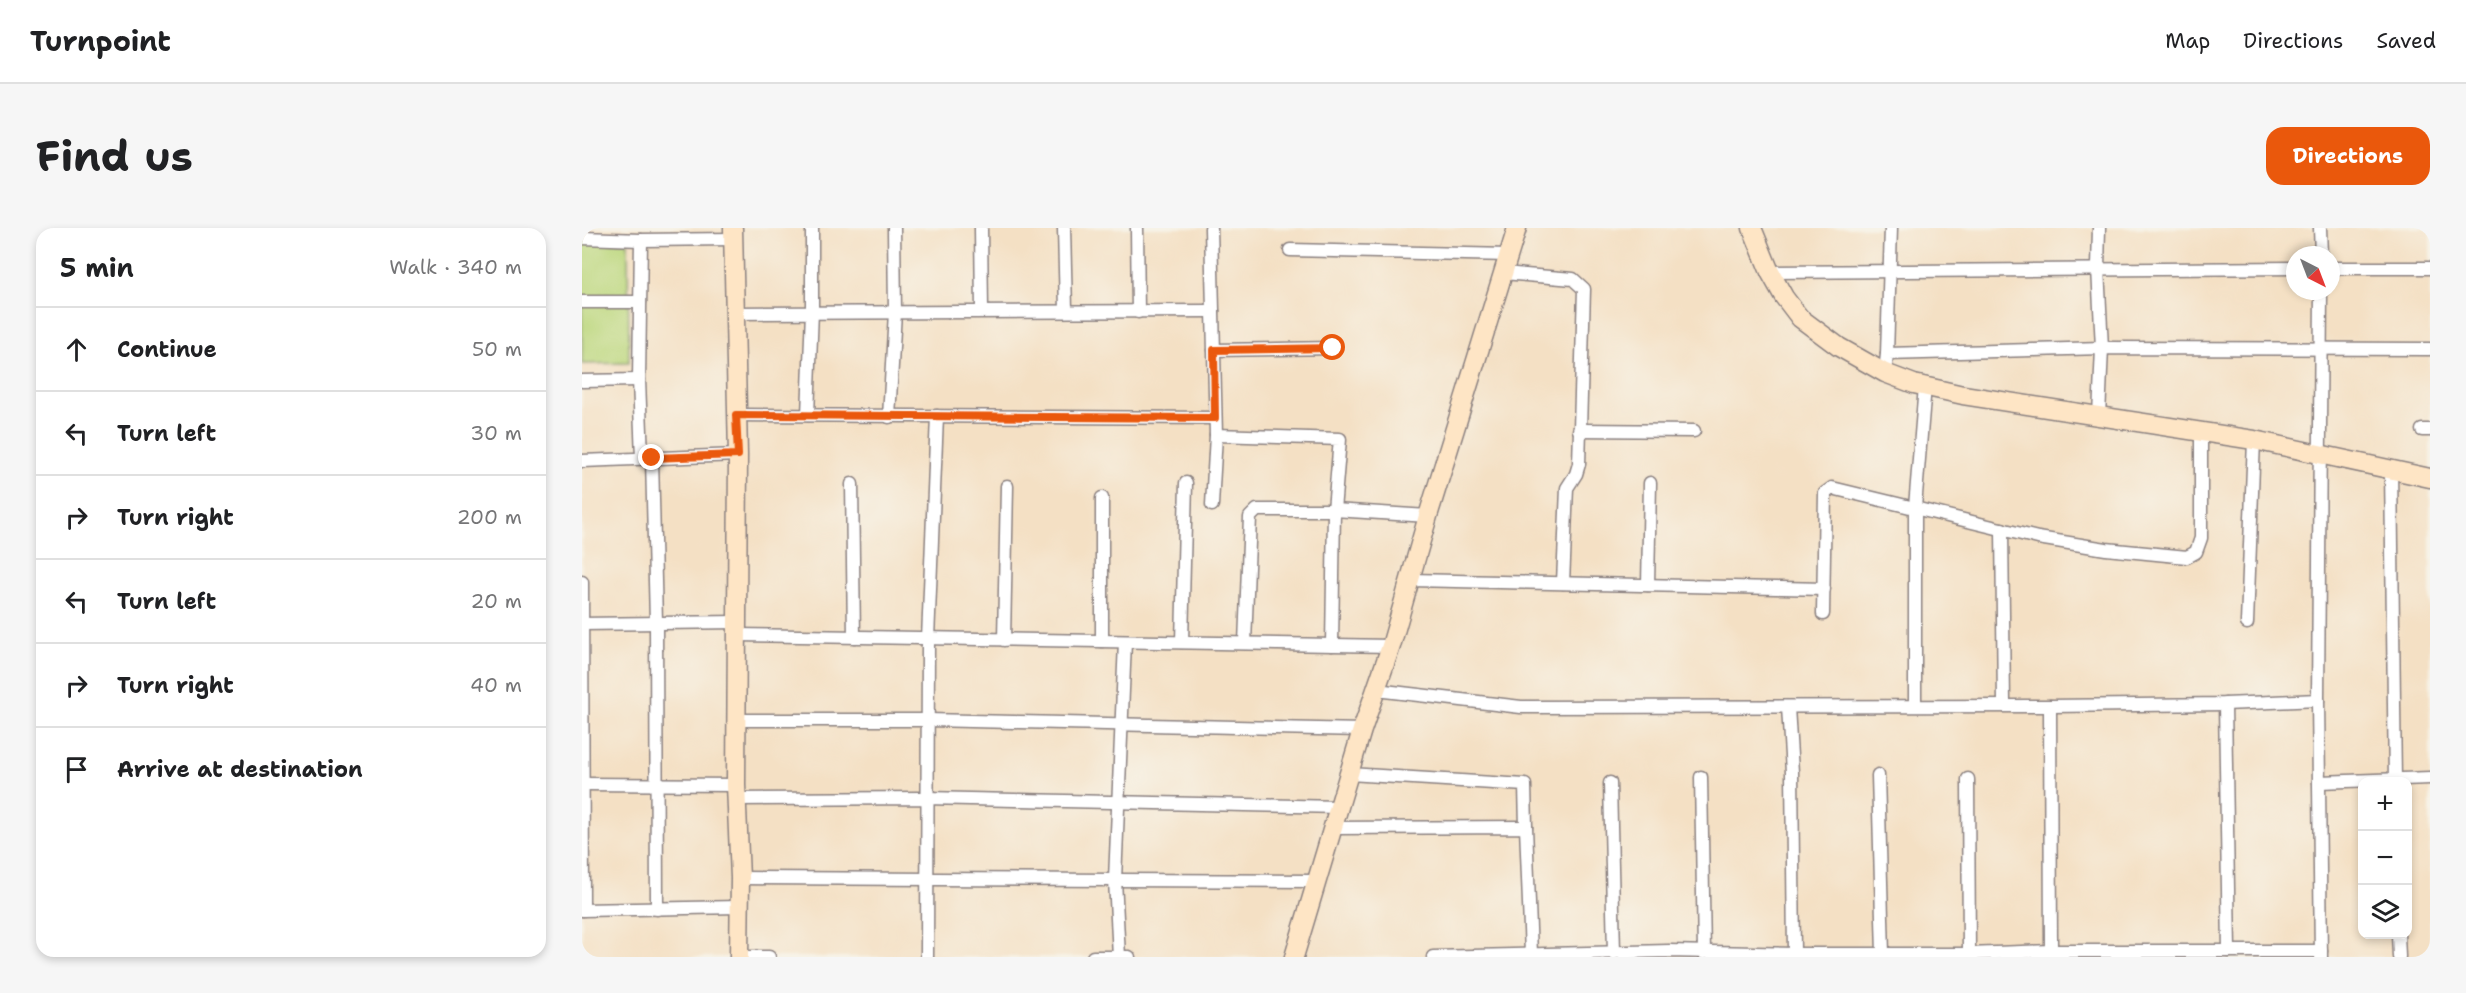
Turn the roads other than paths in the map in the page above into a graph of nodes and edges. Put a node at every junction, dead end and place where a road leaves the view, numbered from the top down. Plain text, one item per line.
1 (812, 228) edge
2 (894, 228) edge
3 (981, 228) edge
4 (1064, 228) edge
5 (1137, 228) edge
6 (1211, 228) edge
7 (1517, 228) edge
8 (1752, 228) edge
9 (1891, 228) edge
10 (2099, 228) edge
11 (2320, 228) edge
12 (733, 233) edge
13 (582, 237) edge
14 (640, 240) junction
15 (2321, 246) edge
16 (1290, 250) dead end
17 (1509, 255) junction
18 (2098, 268) junction
19 (2286, 268) edge
20 (2340, 268) edge
21 (2430, 268) edge
22 (1890, 271) junction
23 (1770, 272) junction
24 (1503, 273) junction
25 (2321, 300) edge
26 (582, 302) edge
27 (640, 302) junction
28 (1066, 310) junction
29 (812, 311) junction
30 (982, 311) junction
31 (1214, 311) junction
32 (895, 312) junction
33 (1138, 312) junction
34 (735, 313) junction
35 (1333, 348) dead end
36 (2102, 348) junction
37 (2319, 348) junction
38 (2430, 349) edge
39 (1214, 350) junction
40 (1887, 354) junction
41 (1886, 373) junction
42 (639, 380) junction
43 (582, 381) edge
44 (1925, 386) junction
45 (736, 415) junction
46 (808, 415) junction
47 (937, 416) junction
48 (2099, 416) junction
49 (890, 417) junction
50 (1215, 418) junction
51 (1579, 430) junction
52 (1694, 431) dead end
53 (2201, 431) junction
54 (1216, 435) junction
55 (2254, 440) junction
56 (2320, 453) junction
57 (738, 455) junction
58 (647, 458) junction
59 (582, 461) edge
60 (2391, 469) junction
61 (2430, 478) edge
62 (1186, 483) dead end
63 (1650, 483) dead end
64 (852, 484) dead end
65 (1007, 486) dead end
66 (1102, 498) dead end
67 (1212, 505) dead end
68 (1915, 507) junction
69 (1334, 510) junction
70 (1428, 516) junction
71 (2002, 529) junction
72 (1411, 580) junction
73 (582, 582) edge
74 (1563, 584) junction
75 (1648, 585) junction
76 (1824, 589) junction
77 (1823, 614) dead end
78 (656, 622) junction
79 (2247, 623) dead end
80 (582, 624) edge
81 (738, 629) junction
82 (854, 637) junction
83 (928, 639) junction
84 (1005, 640) junction
85 (1102, 641) junction
86 (1125, 642) junction
87 (1182, 642) junction
88 (1245, 643) junction
89 (1332, 645) junction
90 (1391, 646) junction
91 (1376, 690) junction
92 (2318, 700) junction
93 (2004, 704) junction
94 (2225, 704) junction
95 (1915, 705) junction
96 (2050, 706) junction
97 (1788, 707) junction
98 (737, 720) junction
99 (928, 720) junction
100 (1122, 724) junction
101 (1362, 730) junction
102 (1349, 774) junction
103 (1878, 775) dead end
104 (1701, 777) dead end
105 (2395, 777) edge
106 (2430, 778) edge
107 (2412, 779) edge
108 (1968, 780) dead end
109 (2358, 781) edge
110 (2319, 782) junction
111 (1610, 783) dead end
112 (583, 784) edge
113 (657, 784) junction
114 (737, 792) junction
115 (927, 798) junction
116 (1118, 802) junction
117 (1338, 807) junction
118 (1526, 827) junction
119 (1333, 828) junction
120 (740, 878) junction
121 (927, 880) junction
122 (1115, 880) junction
123 (1315, 882) junction
124 (739, 907) junction
125 (657, 909) junction
126 (583, 910) edge
127 (2398, 939) edge
128 (2051, 951) junction
129 (2229, 951) junction
130 (1614, 953) junction
131 (1704, 953) junction
132 (1531, 954) junction
133 (1669, 954) edge
134 (1794, 954) junction
135 (1883, 954) junction
136 (1969, 954) junction
137 (2321, 954) edge
138 (739, 957) edge
139 (769, 957) edge
140 (927, 957) edge
141 (1093, 957) edge
142 (1119, 957) edge
143 (1129, 957) edge
144 (1294, 957) edge
145 (1433, 957) edge
146 (2399, 957) edge

1 - 29 street
2 - 32 street
3 - 30 street
4 - 28 street
5 - 33 street
6 - 31 street
7 - 17 street
8 - 23 street
9 - 22 street
10 - 18 street
11 - 15 street
12 - 14 street
12 - 34 street
13 - 14 street
14 - 27 street
16 - 17 street
17 - 24 street
18 - 19 street
18 - 22 street
18 - 36 street
20 - 21 street
22 - 23 street
22 - 40 street
23 - 41 street
24 - 51 street
24 - 70 street
25 - 37 street
26 - 27 street
27 - 42 street
28 - 30 street
28 - 33 street
29 - 32 street
29 - 34 street
29 - 46 street
30 - 32 street
31 - 33 street
31 - 39 street
32 - 49 street
34 - 45 street
35 - 39 street
36 - 37 street
36 - 40 street
36 - 48 street
37 - 38 street
37 - 56 street
39 - 50 street
40 - 41 street
41 - 44 street
42 - 43 street
42 - 58 street
44 - 48 street
44 - 68 street
45 - 46 street
45 - 57 street
46 - 49 street
47 - 49 street
47 - 50 street
47 - 83 street
48 - 53 street
50 - 54 street
51 - 52 street
51 - 74 street
53 - 55 street
53 - 71 street
54 - 67 street
54 - 69 street
55 - 56 street
55 - 79 street
56 - 60 street
56 - 92 street
57 - 58 street
57 - 81 street
58 - 59 street
58 - 78 street
60 - 61 street
60 - 105 street
62 - 87 street
63 - 75 street
64 - 82 street
65 - 84 street
66 - 85 street
68 - 71 street
68 - 76 street
68 - 95 street
69 - 70 street
69 - 88 street
69 - 89 street
70 - 72 street
71 - 93 street
72 - 74 street
72 - 90 street
73 - 80 street
74 - 75 street
75 - 76 street
76 - 77 street
78 - 80 street
78 - 81 street
78 - 113 street
80 - 112 street
81 - 82 street
81 - 98 street
82 - 83 street
83 - 84 street
83 - 99 street
84 - 85 street
85 - 86 street
86 - 87 street
86 - 100 street
87 - 88 street
88 - 89 street
89 - 90 street
90 - 91 street
91 - 97 street
91 - 101 street
92 - 94 street
92 - 110 street
93 - 95 street
93 - 96 street
94 - 96 street
94 - 129 street
95 - 97 street
96 - 128 street
97 - 134 street
98 - 99 street
98 - 114 street
99 - 100 street
99 - 115 street
100 - 101 street
100 - 116 street
101 - 102 street
102 - 117 street
102 - 118 street
103 - 135 street
104 - 131 street
106 - 107 street
108 - 136 street
109 - 110 street
110 - 137 street
111 - 130 street
112 - 113 street
112 - 126 street
113 - 114 street
113 - 125 street
114 - 115 street
114 - 120 street
115 - 116 street
115 - 121 street
116 - 117 street
116 - 122 street
117 - 119 street
118 - 119 street
118 - 132 street
119 - 123 street
120 - 121 street
120 - 124 street
121 - 122 street
121 - 140 street
122 - 123 street
122 - 142 street
123 - 144 street
124 - 125 street
124 - 138 street
125 - 126 street
127 - 146 street
128 - 129 street
128 - 136 street
129 - 137 street
130 - 132 street
130 - 133 street
131 - 133 street
131 - 134 street
132 - 145 street
134 - 135 street
135 - 136 street
138 - 139 street
141 - 142 street
142 - 143 street

